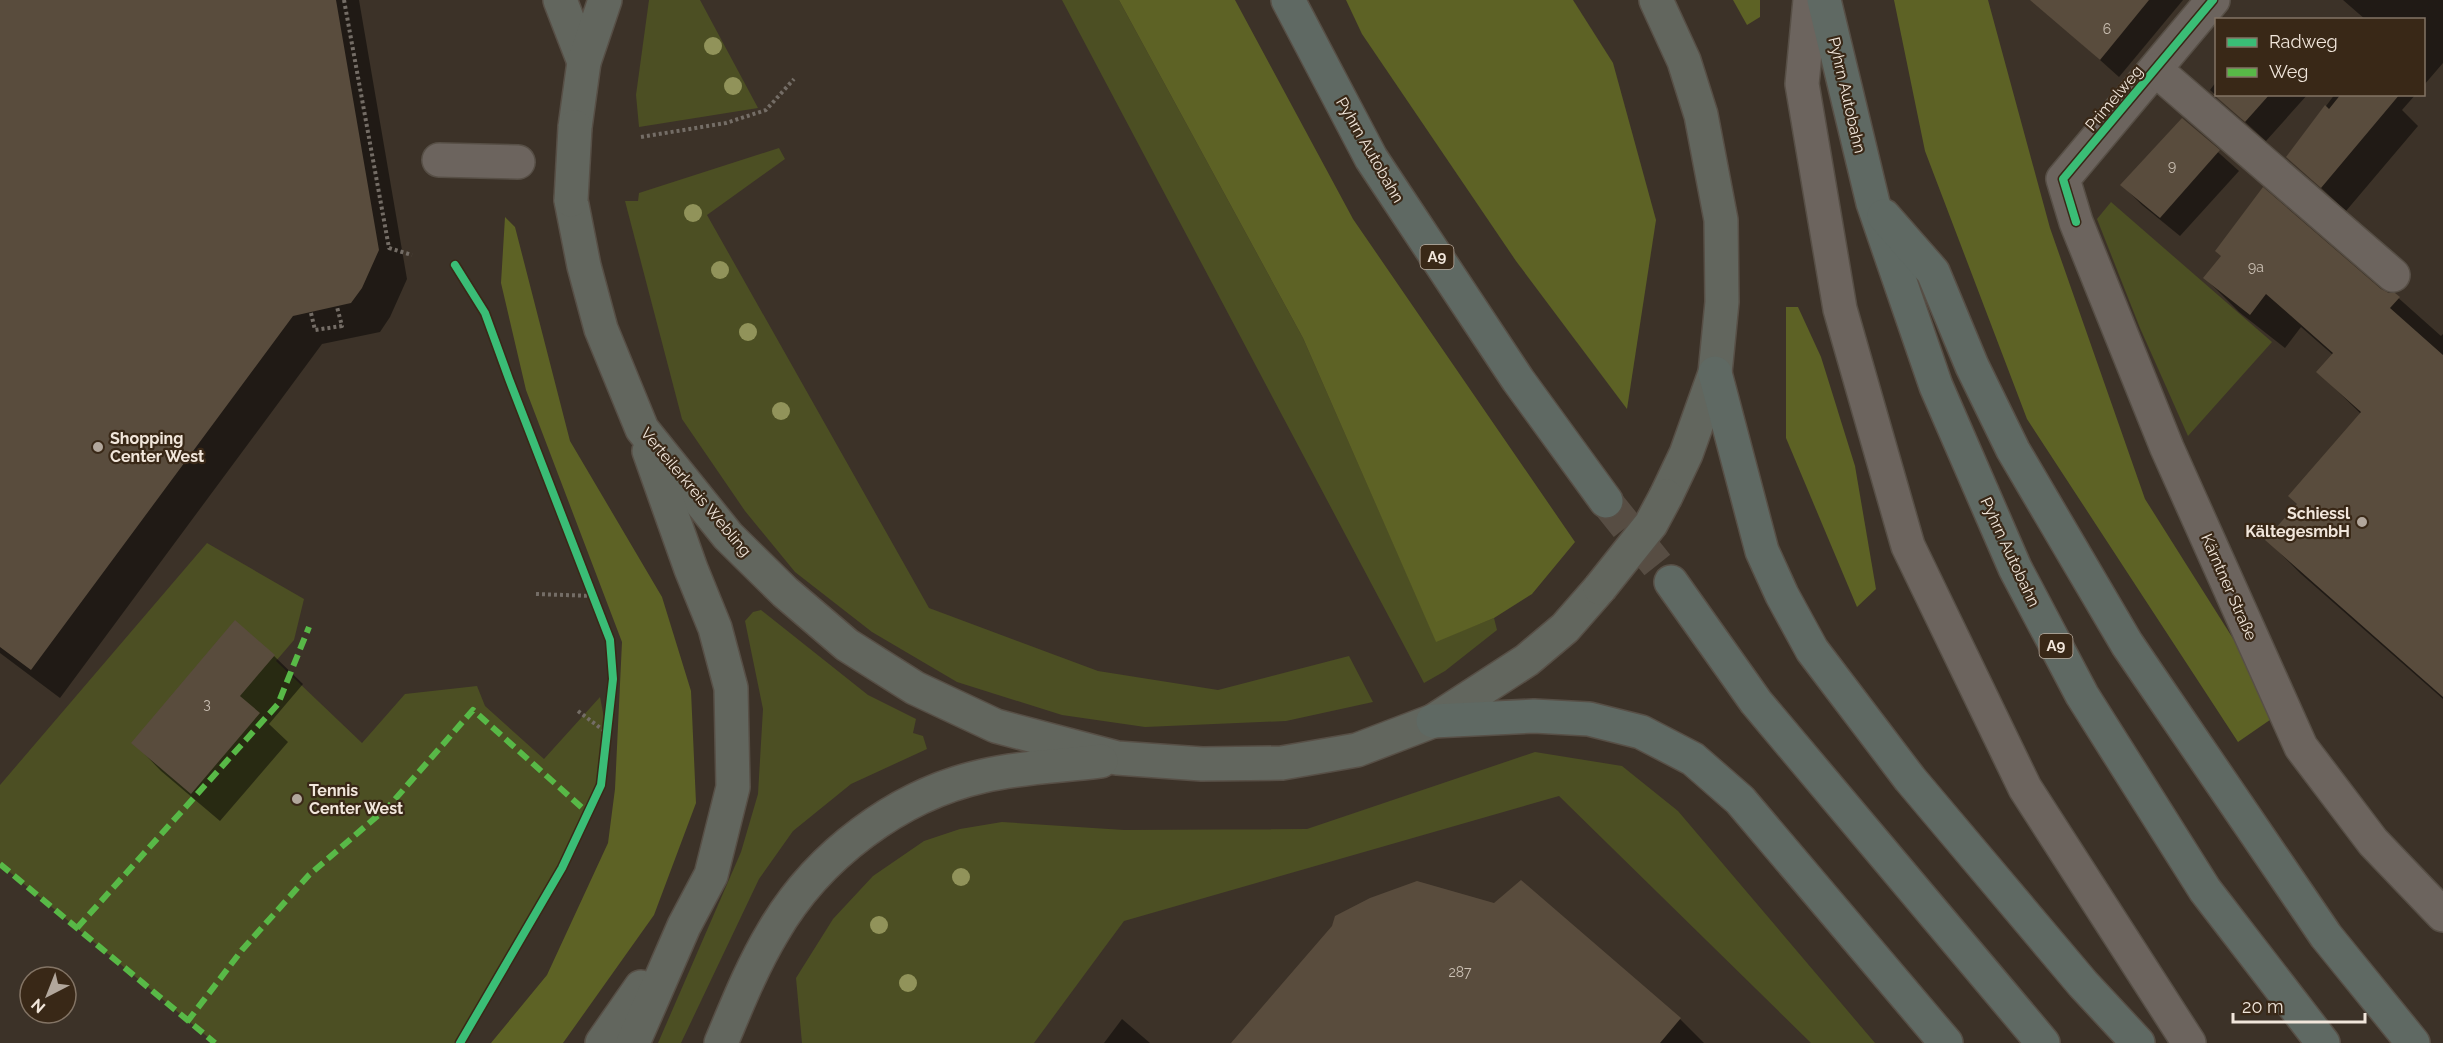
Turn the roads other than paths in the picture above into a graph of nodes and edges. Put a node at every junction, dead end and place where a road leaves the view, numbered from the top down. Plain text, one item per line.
1 (560, 0) edge
2 (605, 0) edge
3 (1288, 0) edge
4 (1656, 0) edge
5 (1810, 0) edge
6 (1824, 0) edge
7 (2213, 0) edge
8 (584, 62) junction
9 (2156, 70) junction
10 (439, 160) dead end
11 (518, 162) dead end
12 (1873, 203) junction
13 (2076, 222) joint
14 (2393, 274) dead end
15 (1715, 373) junction
16 (642, 429) junction
17 (1606, 501) tunnel mouth
18 (1671, 582) tunnel mouth
19 (1433, 721) junction
20 (1118, 758) junction
21 (2443, 915) edge
22 (684, 926) junction
23 (602, 1043) edge
24 (633, 1043) edge
25 (721, 1043) edge
26 (1946, 1043) edge
27 (2043, 1043) edge
28 (2138, 1043) edge
29 (2189, 1043) edge
30 (2323, 1043) edge
31 (2413, 1043) edge

1 - 8 main road
2 - 8 main road, Verteilerkreis Webling
3 - 17 highway, Pyhrn Autobahn / A9
4 - 15 main road, Verteilerkreis Webling
5 - 29 street
6 - 12 highway, Pyhrn Autobahn / A9
7 - 9 street, Primelweg
8 - 16 main road, Verteilerkreis Webling, bridge
9 - 13 street, Primelweg
9 - 14 street
10 - 11 street
12 - 30 highway, Pyhrn Autobahn / A9
12 - 31 highway
13 - 21 street, Kärntner Straße
15 - 19 main road, Verteilerkreis Webling, bridge
15 - 28 highway
16 - 20 main road, Verteilerkreis Webling
16 - 22 main road
18 - 27 highway
19 - 20 main road, Verteilerkreis Webling
19 - 26 highway
20 - 25 main road
22 - 23 main road
22 - 24 main road

